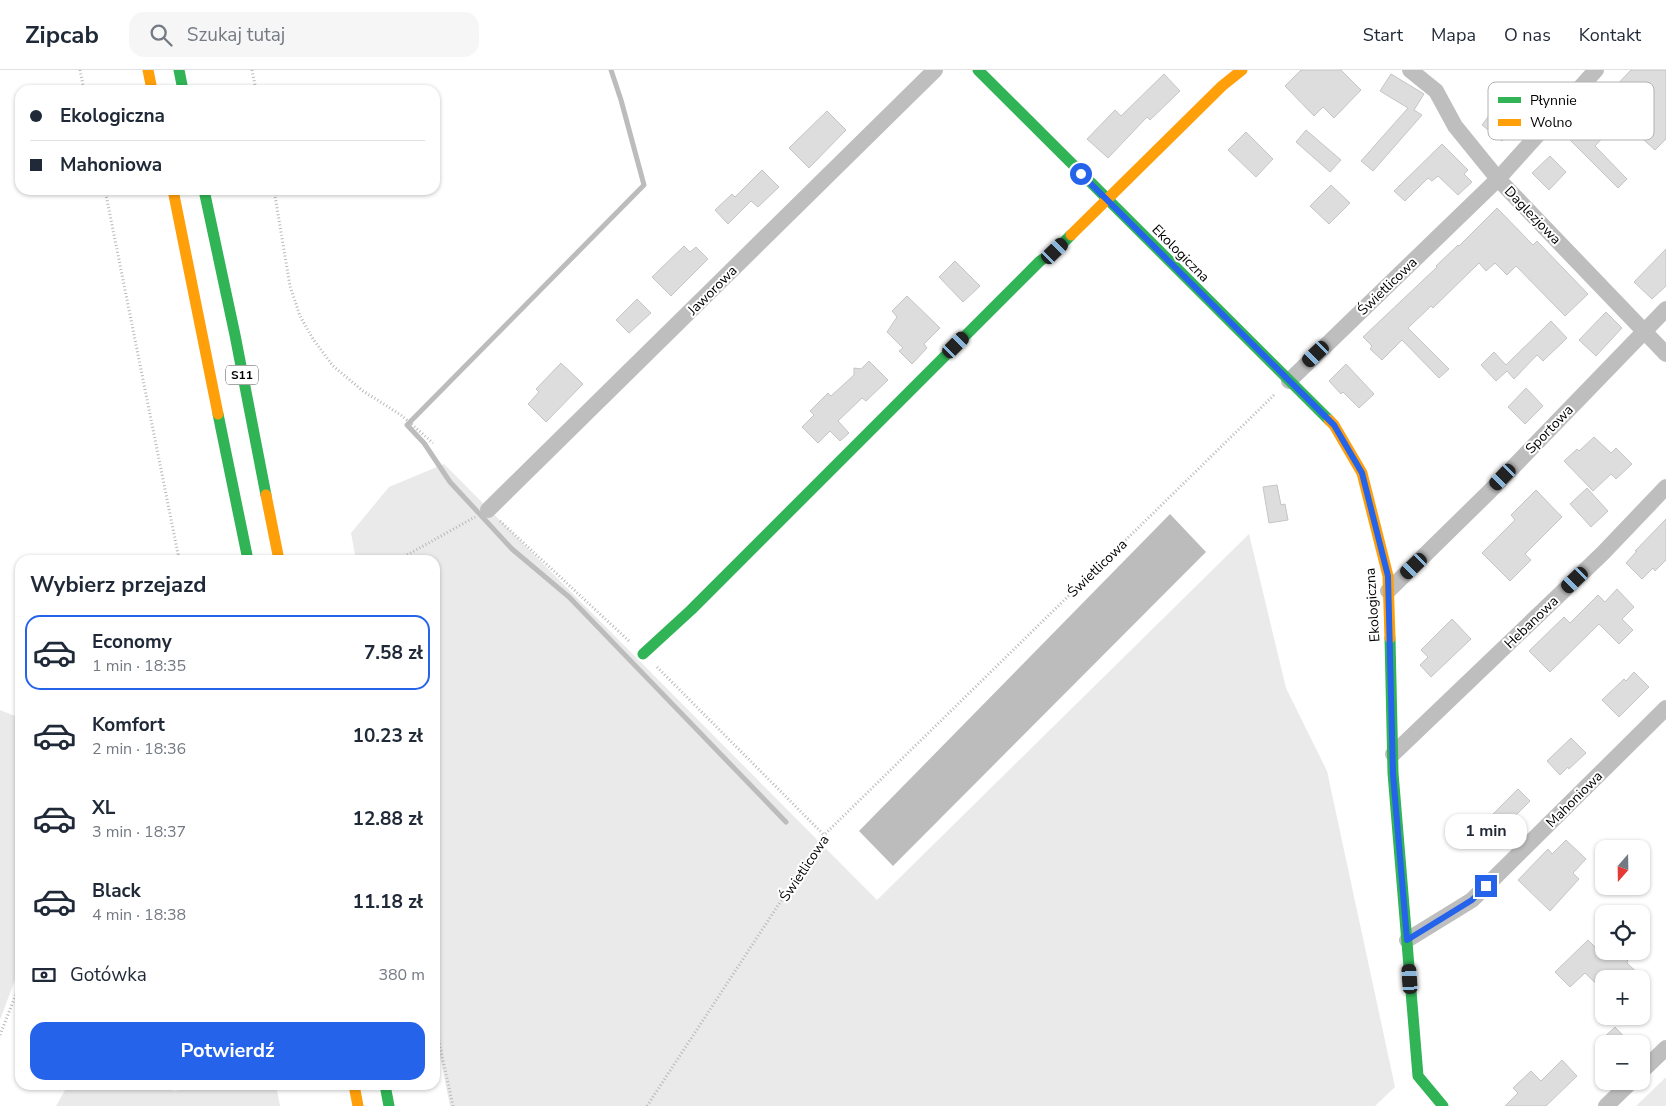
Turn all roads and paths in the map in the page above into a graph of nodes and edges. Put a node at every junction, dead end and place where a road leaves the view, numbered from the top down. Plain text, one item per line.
1 (80, 70) edge
2 (148, 70) edge
3 (179, 70) edge
4 (252, 70) edge
5 (935, 70) edge
6 (978, 70) edge
7 (1242, 70) edge
8 (1410, 70) edge
9 (1596, 70) edge
10 (1585, 82) edge
11 (83, 85) edge
12 (151, 85) edge
13 (182, 85) edge
14 (255, 85) edge
15 (1533, 140) edge
16 (1498, 179) junction
17 (106, 195) edge
18 (173, 195) edge
19 (205, 195) edge
20 (275, 195) edge
21 (1107, 200) junction
22 (1666, 309) edge
23 (1644, 330) junction
24 (1666, 354) edge
25 (1289, 381) junction
26 (433, 443) dead end
27 (1666, 487) edge
28 (488, 510) joint
29 (470, 520) dead end
30 (178, 555) edge
31 (247, 555) edge
32 (278, 555) edge
33 (407, 555) edge
34 (1388, 591) junction
35 (644, 654) junction
36 (1666, 708) edge
37 (1393, 754) junction
38 (824, 835) junction
39 (1407, 940) junction
40 (15, 997) edge
41 (0, 1036) edge
42 (440, 1046) edge
43 (1666, 1048) edge
44 (1650, 1063) edge
45 (355, 1090) edge
46 (386, 1090) edge
47 (1623, 1090) edge
48 (358, 1106) edge
49 (389, 1106) edge
50 (453, 1106) edge
51 (647, 1106) edge
52 (1443, 1106) edge
53 (1606, 1106) edge

1 - 11 path
2 - 12 main road
3 - 13 main road
4 - 14 path
5 - 28 street, Jaworowa
6 - 21 main road, Ekologiczna
7 - 21 main road
8 - 16 street, Daglezjowa
9 - 10 street, Świetlicowa
15 - 16 street, Świetlicowa
16 - 23 street, Daglezjowa
16 - 25 street, Świetlicowa
17 - 30 path
18 - 31 main road, S11
19 - 32 main road, S11
20 - 26 path
21 - 25 main road, Ekologiczna
21 - 35 main road
22 - 23 street, Sportowa
23 - 24 street, Daglezjowa
23 - 34 street, Sportowa
25 - 34 main road, Ekologiczna
25 - 38 path, Świetlicowa
27 - 37 street, Hebanowa
28 - 35 path
29 - 33 path
34 - 37 main road, Ekologiczna
35 - 38 path
36 - 39 street, Mahoniowa
37 - 39 main road, Ekologiczna
38 - 51 path, Świetlicowa
39 - 52 main road, Ekologiczna
40 - 41 path
42 - 50 path
43 - 44 street
45 - 48 main road
46 - 49 main road
47 - 53 street

